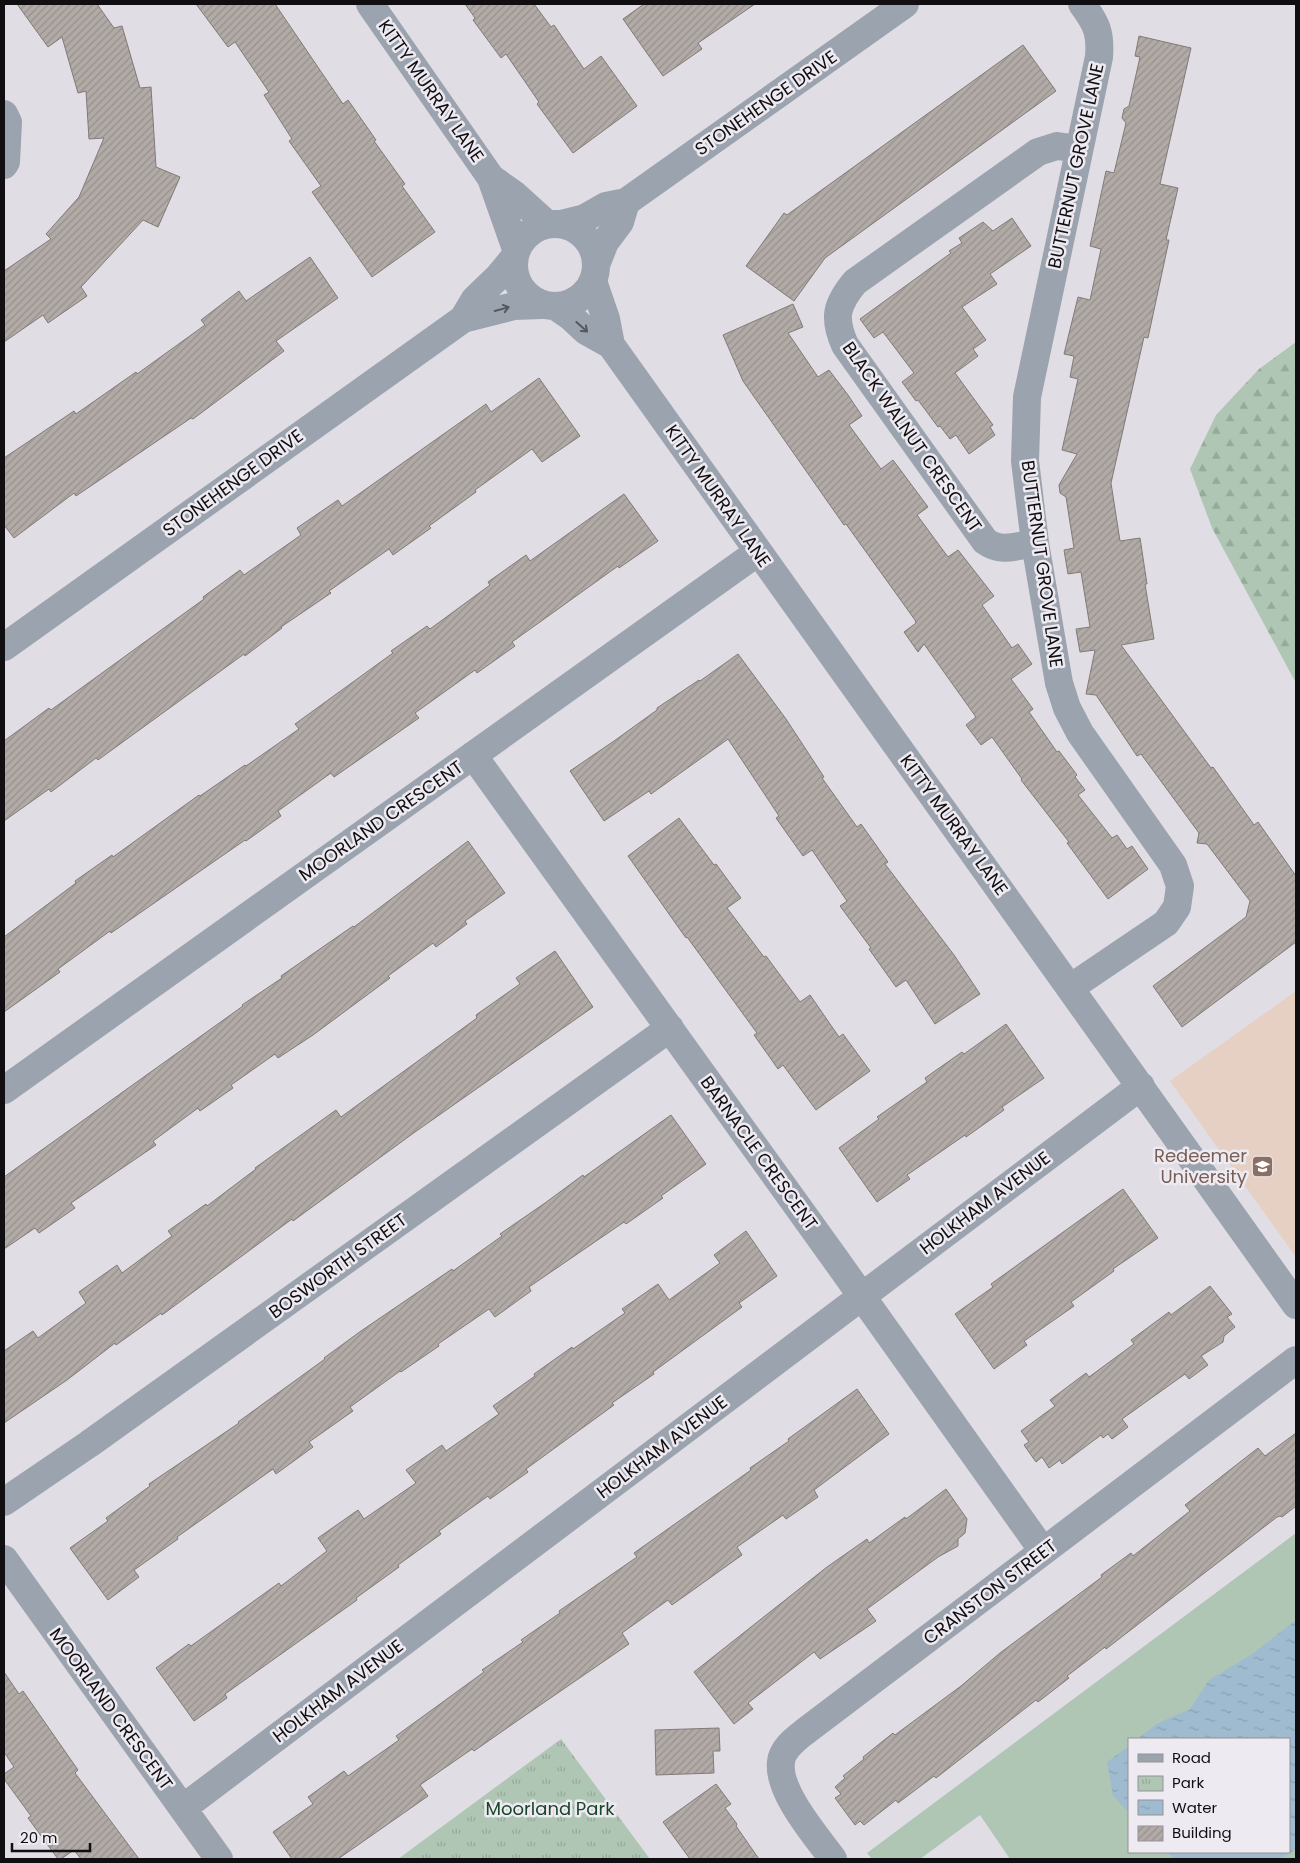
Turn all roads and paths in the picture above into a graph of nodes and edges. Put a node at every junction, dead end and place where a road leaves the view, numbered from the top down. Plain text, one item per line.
1 (370, 4) edge
2 (905, 4) edge
3 (1082, 4) edge
4 (4, 114) edge
5 (1079, 149) junction
6 (4, 165) edge
7 (491, 178) junction
8 (626, 202) junction
9 (554, 224) junction
10 (515, 254) junction
11 (594, 273) junction
12 (548, 306) junction
13 (462, 319) junction
14 (612, 345) junction
15 (1035, 543) junction
16 (758, 552) junction
17 (4, 646) edge
18 (473, 755) junction
19 (1070, 988) junction
20 (670, 1028) junction
21 (1141, 1086) junction
22 (4, 1090) edge
23 (862, 1296) junction
24 (1296, 1305) edge
25 (1296, 1360) edge
26 (4, 1502) edge
27 (1043, 1552) junction
28 (4, 1559) edge
29 (183, 1808) junction
30 (219, 1859) edge
31 (833, 1859) edge

1 - 7 street, KITTY MURRAY LANE
2 - 8 street, STONEHENGE DRIVE
3 - 5 street, BUTTERNUT GROVE LANE
4 - 6 street
5 - 15 street, BUTTERNUT GROVE LANE
5 - 15 street, BLACK WALNUT CRESCENT
7 - 9 street, KITTY MURRAY LANE
7 - 10 street, KITTY MURRAY LANE
8 - 9 street, STONEHENGE DRIVE
8 - 11 street
9 - 10 street
9 - 11 street
10 - 12 street
10 - 13 street, STONEHENGE DRIVE
11 - 12 street
11 - 14 street, KITTY MURRAY LANE
13 -> 12 street, STONEHENGE DRIVE
12 -> 14 street, KITTY MURRAY LANE
13 - 17 street, STONEHENGE DRIVE
14 - 16 street, KITTY MURRAY LANE
15 - 19 street, BUTTERNUT GROVE LANE
16 - 18 street, MOORLAND CRESCENT
16 - 19 street, KITTY MURRAY LANE
18 - 20 street, BARNACLE CRESCENT
18 - 22 street, MOORLAND CRESCENT
19 - 21 street, KITTY MURRAY LANE
20 - 23 street, BARNACLE CRESCENT
20 - 26 street, BOSWORTH STREET
21 - 23 street, HOLKHAM AVENUE
21 - 24 street, KITTY MURRAY LANE
23 - 27 street, BARNACLE CRESCENT
23 - 29 street, HOLKHAM AVENUE
25 - 27 street, CRANSTON STREET
27 - 31 street, CRANSTON STREET
28 - 29 street, MOORLAND CRESCENT
29 - 30 street, MOORLAND CRESCENT

